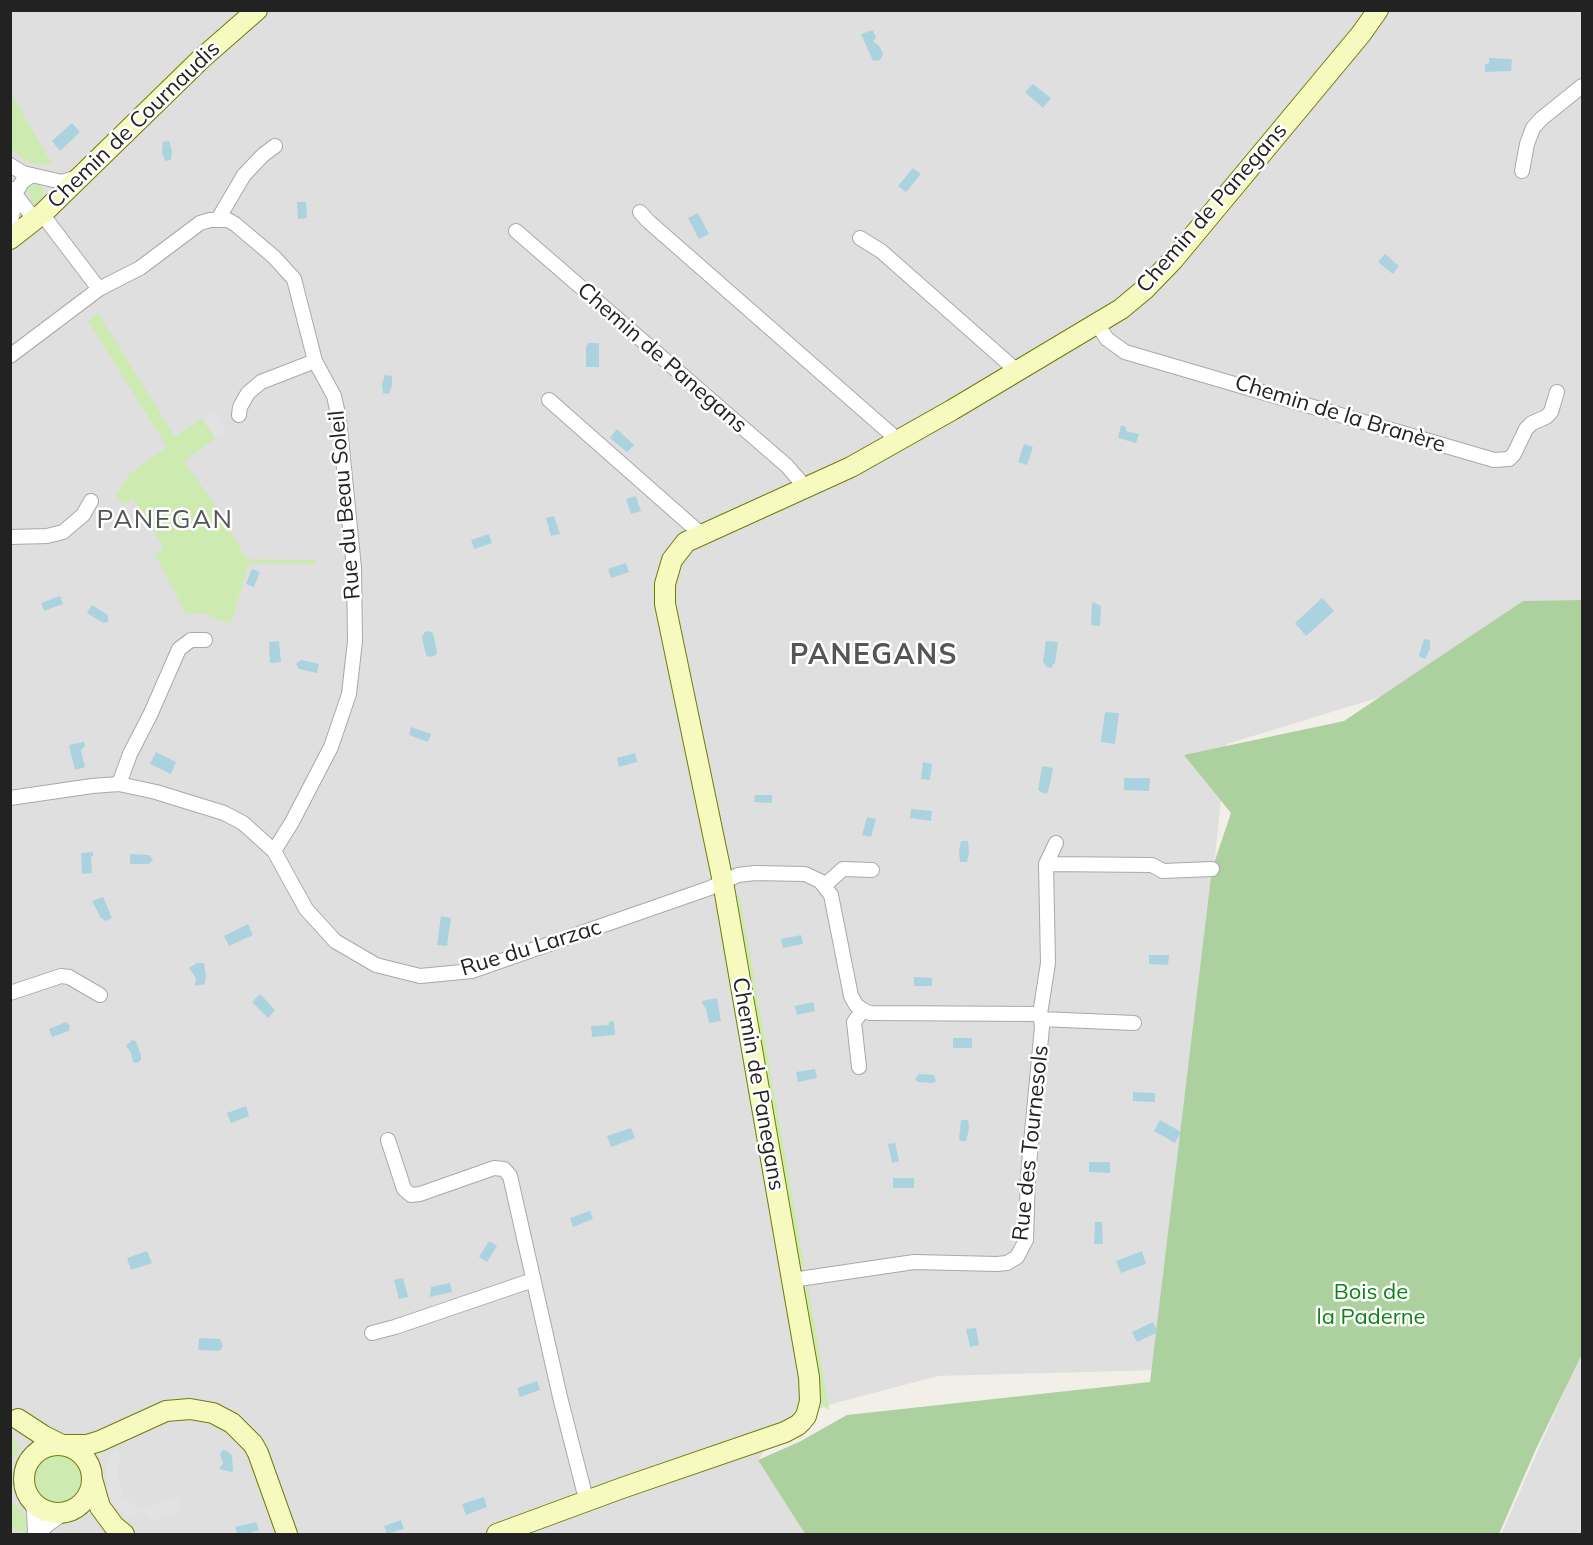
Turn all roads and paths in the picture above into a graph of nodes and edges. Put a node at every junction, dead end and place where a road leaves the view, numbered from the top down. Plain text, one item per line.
1 (1378, 10) edge
2 (246, 15) edge
3 (1582, 86) edge
4 (275, 146) dead end
5 (10, 165) edge
6 (1522, 171) dead end
7 (32, 175) junction
8 (80, 177) junction
9 (13, 188) edge
10 (640, 212) dead end
11 (38, 217) junction
12 (218, 219) junction
13 (10, 226) edge
14 (516, 231) dead end
15 (860, 238) dead end
16 (10, 239) edge
17 (99, 290) junction
18 (1097, 324) junction
19 (10, 356) edge
20 (315, 361) junction
21 (1017, 371) junction
22 (1557, 392) dead end
23 (549, 400) dead end
24 (239, 415) dead end
25 (899, 441) junction
26 (806, 489) junction
27 (91, 501) dead end
28 (701, 534) junction
29 (10, 537) edge
30 (205, 640) dead end
31 (119, 784) junction
32 (10, 798) edge
33 (1056, 843) dead end
34 (274, 851) junction
35 (1047, 864) junction
36 (1212, 869) dead end
37 (872, 870) dead end
38 (723, 882) junction
39 (825, 885) junction
40 (10, 993) edge
41 (100, 994) dead end
42 (863, 1010) junction
43 (1041, 1016) junction
44 (1134, 1023) dead end
45 (859, 1067) dead end
46 (388, 1140) dead end
47 (533, 1280) junction
48 (792, 1280) junction
49 (372, 1333) dead end
50 (14, 1412) edge
51 (113, 1435) junction
52 (62, 1445) junction
53 (27, 1466) junction
54 (92, 1477) junction
55 (30, 1500) junction
56 (587, 1503) junction
57 (67, 1512) junction
58 (119, 1530) edge
59 (37, 1534) edge
60 (287, 1534) edge
61 (497, 1534) edge

1 - 18 street, Chemin de Panegans
2 - 8 street, Chemin de Cournaudis
3 - 6 street
4 - 12 street
5 - 7 street
7 - 8 street
7 - 9 street
8 - 11 street, Chemin de Cournaudis
9 - 11 street
9 - 13 street
10 - 25 street
11 - 16 street, Chemin de Cournaudis
11 - 17 street
12 - 17 street
12 - 20 street, Rue du Beau Soleil
14 - 26 street, Chemin de Panegans
15 - 21 street
17 - 19 street
18 - 21 street, Chemin de Panegans
18 - 22 street, Chemin de la Branère
20 - 24 street
20 - 34 street, Rue du Beau Soleil
21 - 25 street, Chemin de Panegans
23 - 28 street
25 - 26 street, Chemin de Panegans
26 - 28 street, Chemin de Panegans
27 - 29 street
28 - 38 street, Chemin de Panegans
30 - 31 street
31 - 32 street, Rue du Larzac
31 - 34 street, Rue du Larzac
33 - 35 street
34 - 38 street, Rue du Larzac
35 - 36 street
35 - 43 street
37 - 39 street
38 - 39 street
38 - 48 street, Chemin de Panegans
39 - 42 street
40 - 41 street
42 - 43 street, Rue des Tournesols
42 - 45 street
43 - 44 street
43 - 48 street, Rue des Tournesols
46 - 47 street
47 - 49 street
47 - 56 street
48 - 56 street, Chemin de Panegans
50 - 52 street
50 - 53 street
51 - 52 street
51 - 54 street
51 - 60 street
52 - 53 street
52 - 54 street
53 - 55 street
54 - 57 street
54 - 58 street
55 - 57 street
55 - 59 street
56 - 61 street, Chemin de Panegans
57 - 58 street
57 - 59 street

